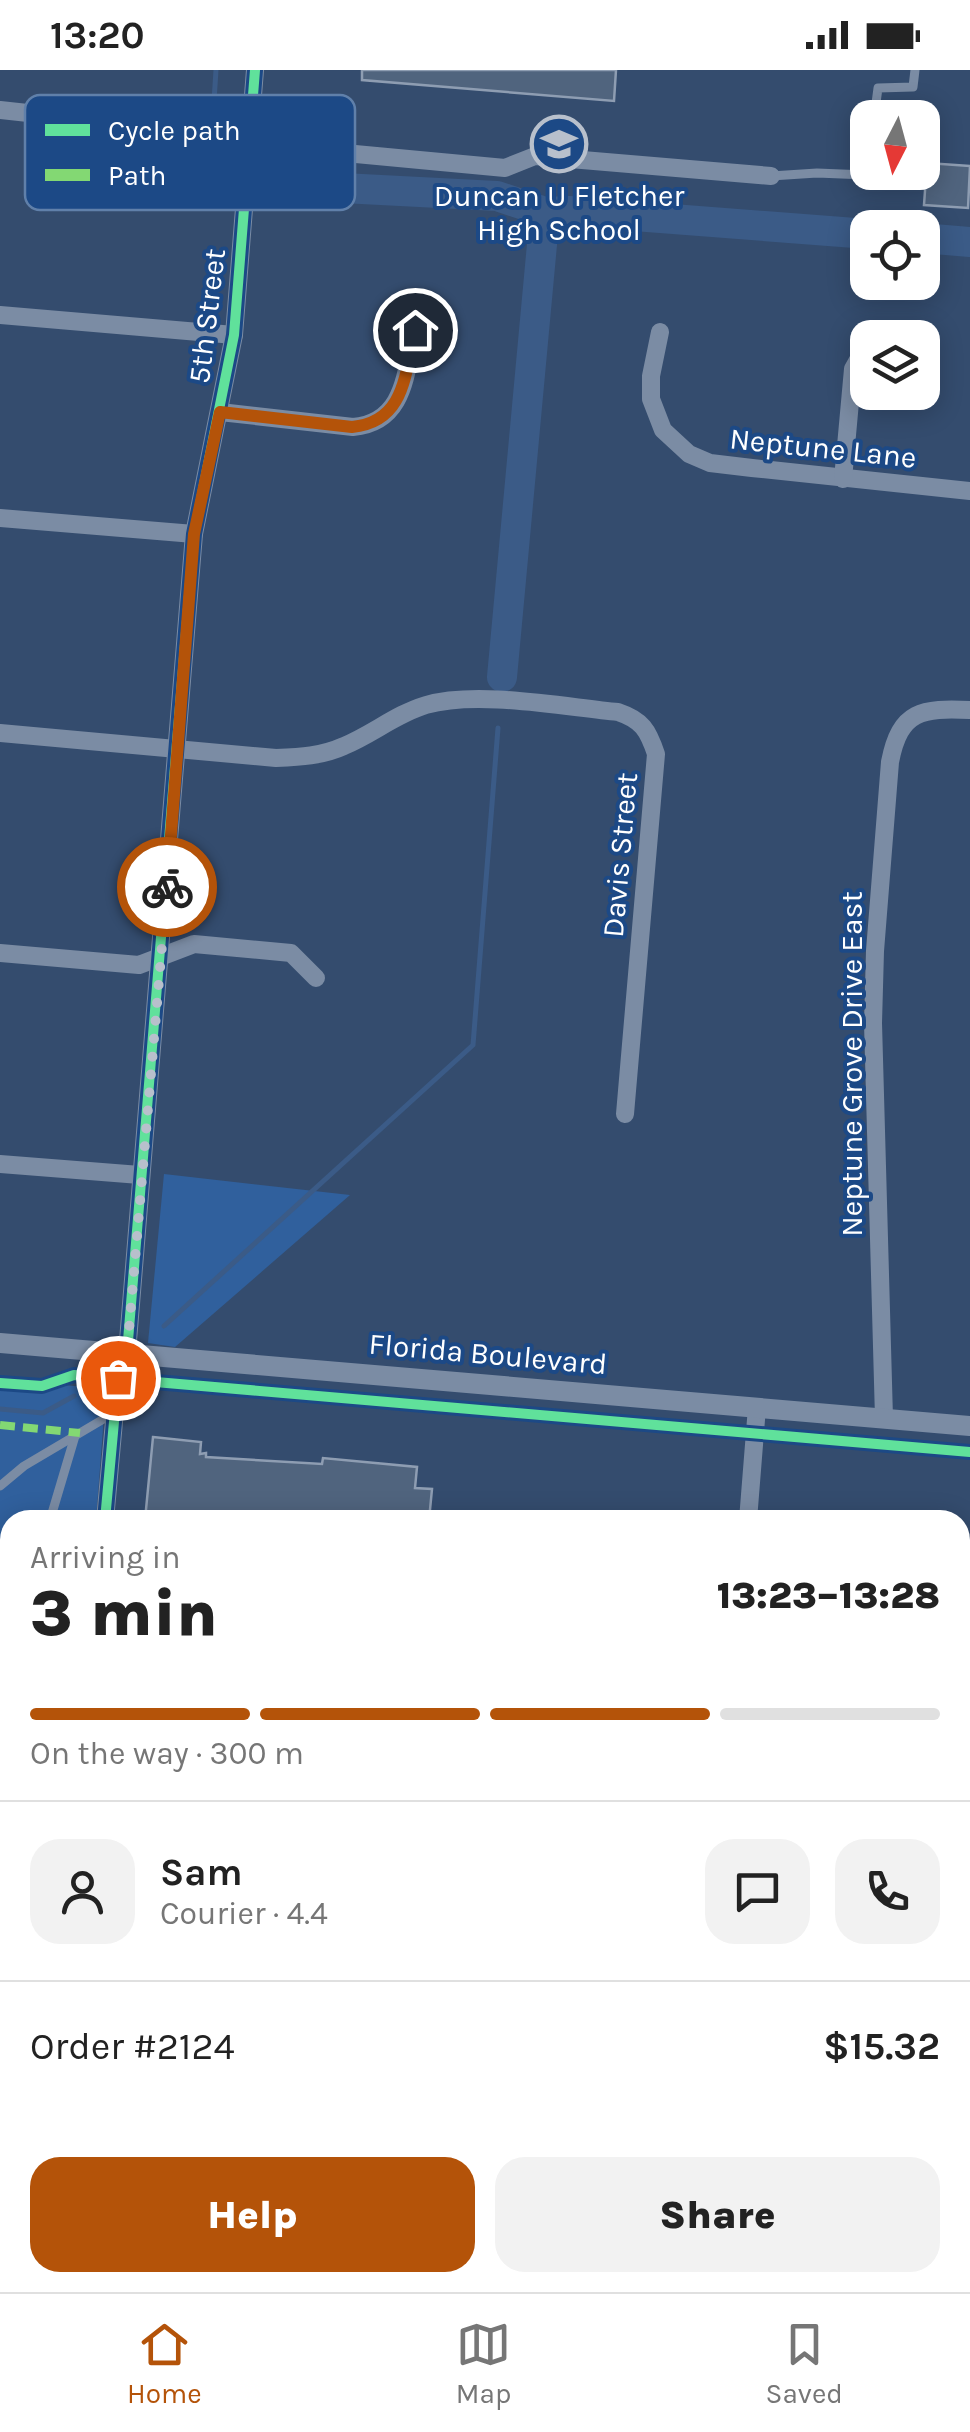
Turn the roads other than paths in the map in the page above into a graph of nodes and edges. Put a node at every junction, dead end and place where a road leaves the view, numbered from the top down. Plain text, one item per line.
1 (254, 70) edge
2 (914, 70) edge
3 (252, 95) edge
4 (876, 100) edge
5 (0, 110) edge
6 (25, 113) edge
7 (355, 154) edge
8 (850, 174) edge
9 (771, 176) joint
10 (243, 210) edge
11 (0, 315) edge
12 (415, 330) dead end
13 (660, 332) dead end
14 (234, 335) junction
15 (850, 402) edge
16 (220, 412) junction
17 (843, 479) junction
18 (970, 491) edge
19 (0, 518) edge
20 (194, 534) junction
21 (970, 710) edge
22 (0, 734) edge
23 (178, 748) junction
24 (0, 953) edge
25 (160, 956) junction
26 (316, 978) dead end
27 (625, 1114) dead end
28 (0, 1164) edge
29 (140, 1175) junction
30 (0, 1343) edge
31 (127, 1353) junction
32 (757, 1407) junction
33 (115, 1413) junction
34 (884, 1418) junction
35 (970, 1426) edge
36 (75, 1436) junction
37 (0, 1486) edge
38 (53, 1510) edge
39 (106, 1510) edge
40 (749, 1510) edge

1 - 3 street, 5th Street
2 - 4 lane
5 - 6 street
7 - 9 street
8 - 9 lane
10 - 14 street, 5th Street
11 - 14 street
12 - 16 street
13 - 17 street, Neptune Lane
14 - 16 street, 5th Street
15 - 17 street
16 - 20 street, 5th Street
17 - 18 street, Neptune Lane
19 - 20 street
20 - 23 street, 5th Street
21 - 34 street, Neptune Grove Drive East
22 - 23 street, Davis Street
23 - 25 street, 5th Street
23 - 27 street, Davis Street
24 - 25 street
25 - 26 street
25 - 29 street, 5th Street
28 - 29 street
29 - 31 street, 5th Street
30 - 31 street, Florida Boulevard
31 - 32 street, Florida Boulevard
31 - 33 street, 5th Street
32 - 34 street, Florida Boulevard
32 - 40 street
33 - 36 lane
33 - 39 street, 5th Street
34 - 35 street, Florida Boulevard
36 - 37 lane
36 - 38 lane

